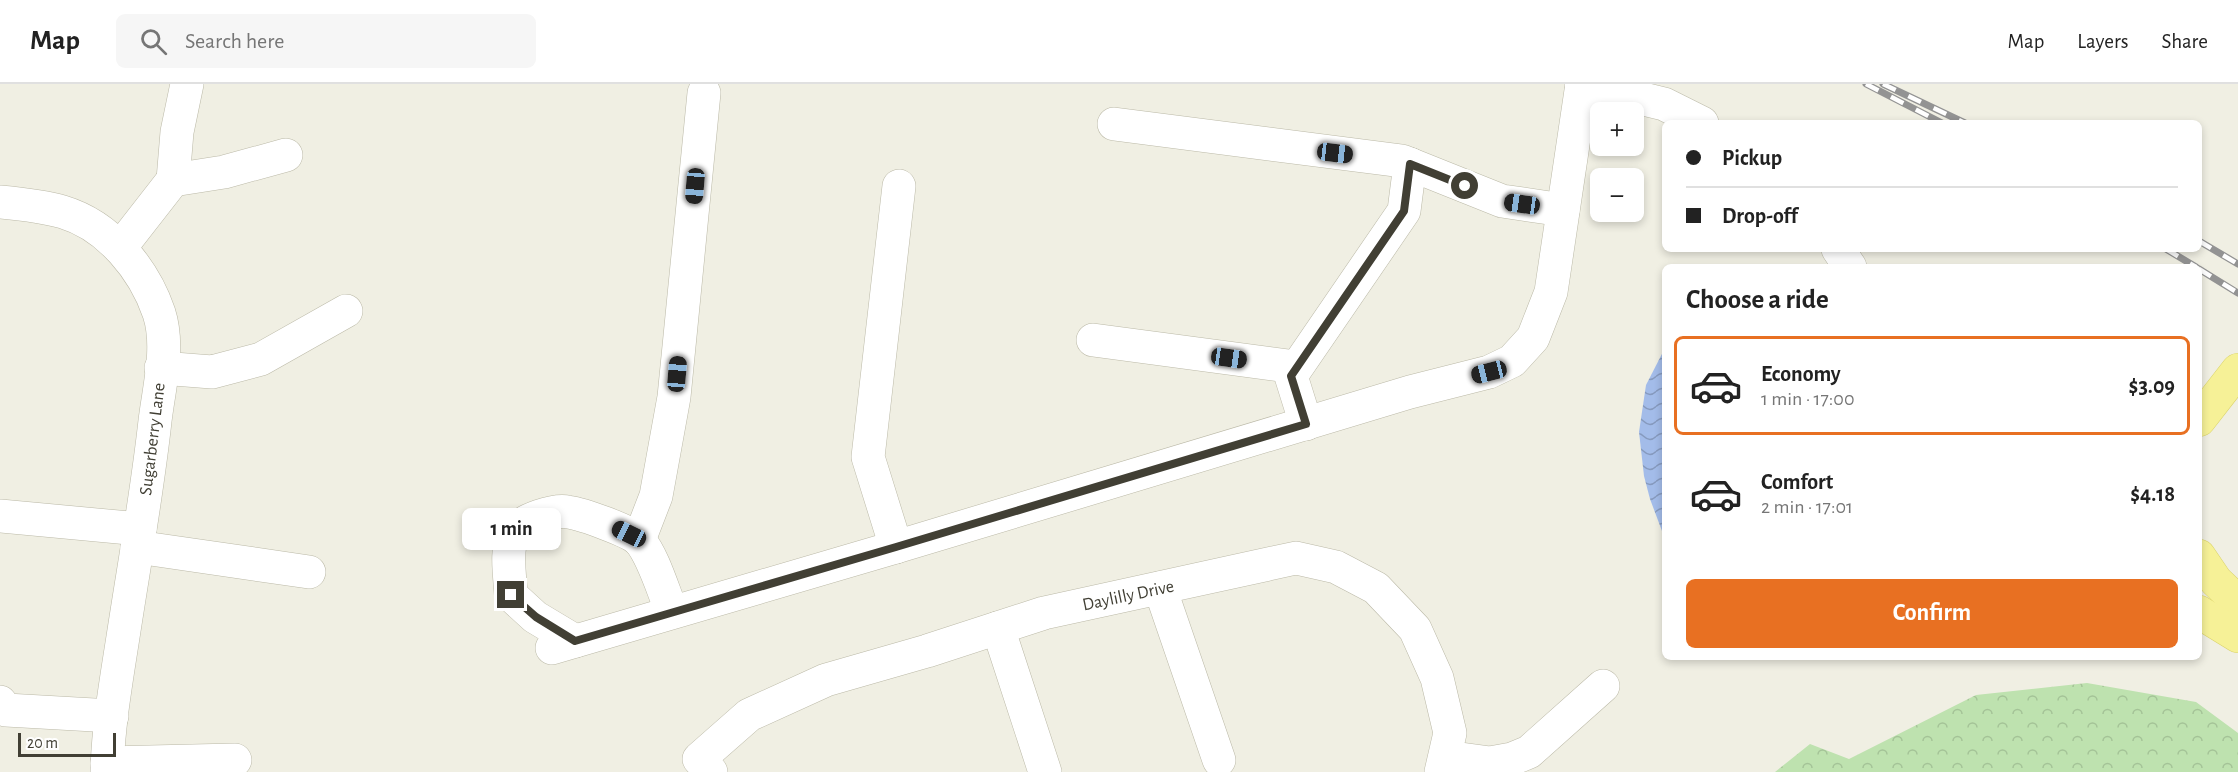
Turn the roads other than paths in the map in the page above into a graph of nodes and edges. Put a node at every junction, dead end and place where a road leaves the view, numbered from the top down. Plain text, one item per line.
1 (187, 84) edge
2 (1582, 84) edge
3 (704, 93) dead end
4 (1696, 120) edge
5 (1114, 124) dead end
6 (286, 156) dead end
7 (1410, 164) junction
8 (173, 180) junction
9 (899, 186) dead end
10 (0, 202) edge
11 (1563, 210) junction
12 (120, 248) junction
13 (346, 311) dead end
14 (1094, 340) dead end
15 (1296, 367) junction
16 (161, 368) junction
17 (2238, 370) edge
18 (2202, 416) edge
19 (1306, 424) junction
20 (0, 516) edge
21 (138, 538) junction
22 (639, 540) junction
23 (896, 547) junction
24 (2202, 560) edge
25 (309, 572) dead end
26 (1160, 588) junction
27 (2238, 602) edge
28 (672, 612) junction
29 (2202, 614) edge
30 (998, 628) junction
31 (2238, 636) edge
32 (1603, 686) dead end
33 (2, 710) edge
34 (112, 716) junction
35 (235, 760) dead end
36 (1219, 760) dead end
37 (1443, 764) edge
38 (107, 768) edge
39 (698, 768) edge
40 (1045, 772) edge

1 - 8 street
2 - 4 street
2 - 11 street
3 - 22 street
5 - 7 street
6 - 8 street
7 - 11 street
7 - 15 street
8 - 12 street
9 - 23 street
10 - 12 street, Sugarberry Lane
11 - 19 street
12 - 16 street, Sugarberry Lane
13 - 16 street
14 - 15 street
15 - 19 street
16 - 21 street, Sugarberry Lane
17 - 18 main road
19 - 23 street
20 - 21 street
21 - 25 street
21 - 34 street, Sugarberry Lane
22 - 28 street
22 - 28 street
23 - 28 street
24 - 27 main road
26 - 30 street, Daylilly Drive
26 - 36 street
26 - 37 street, Daylilly Drive
29 - 31 main road
30 - 39 street, Daylilly Drive
30 - 40 street
32 - 37 street
33 - 34 street
34 - 38 street, Sugarberry Lane
35 - 38 street

